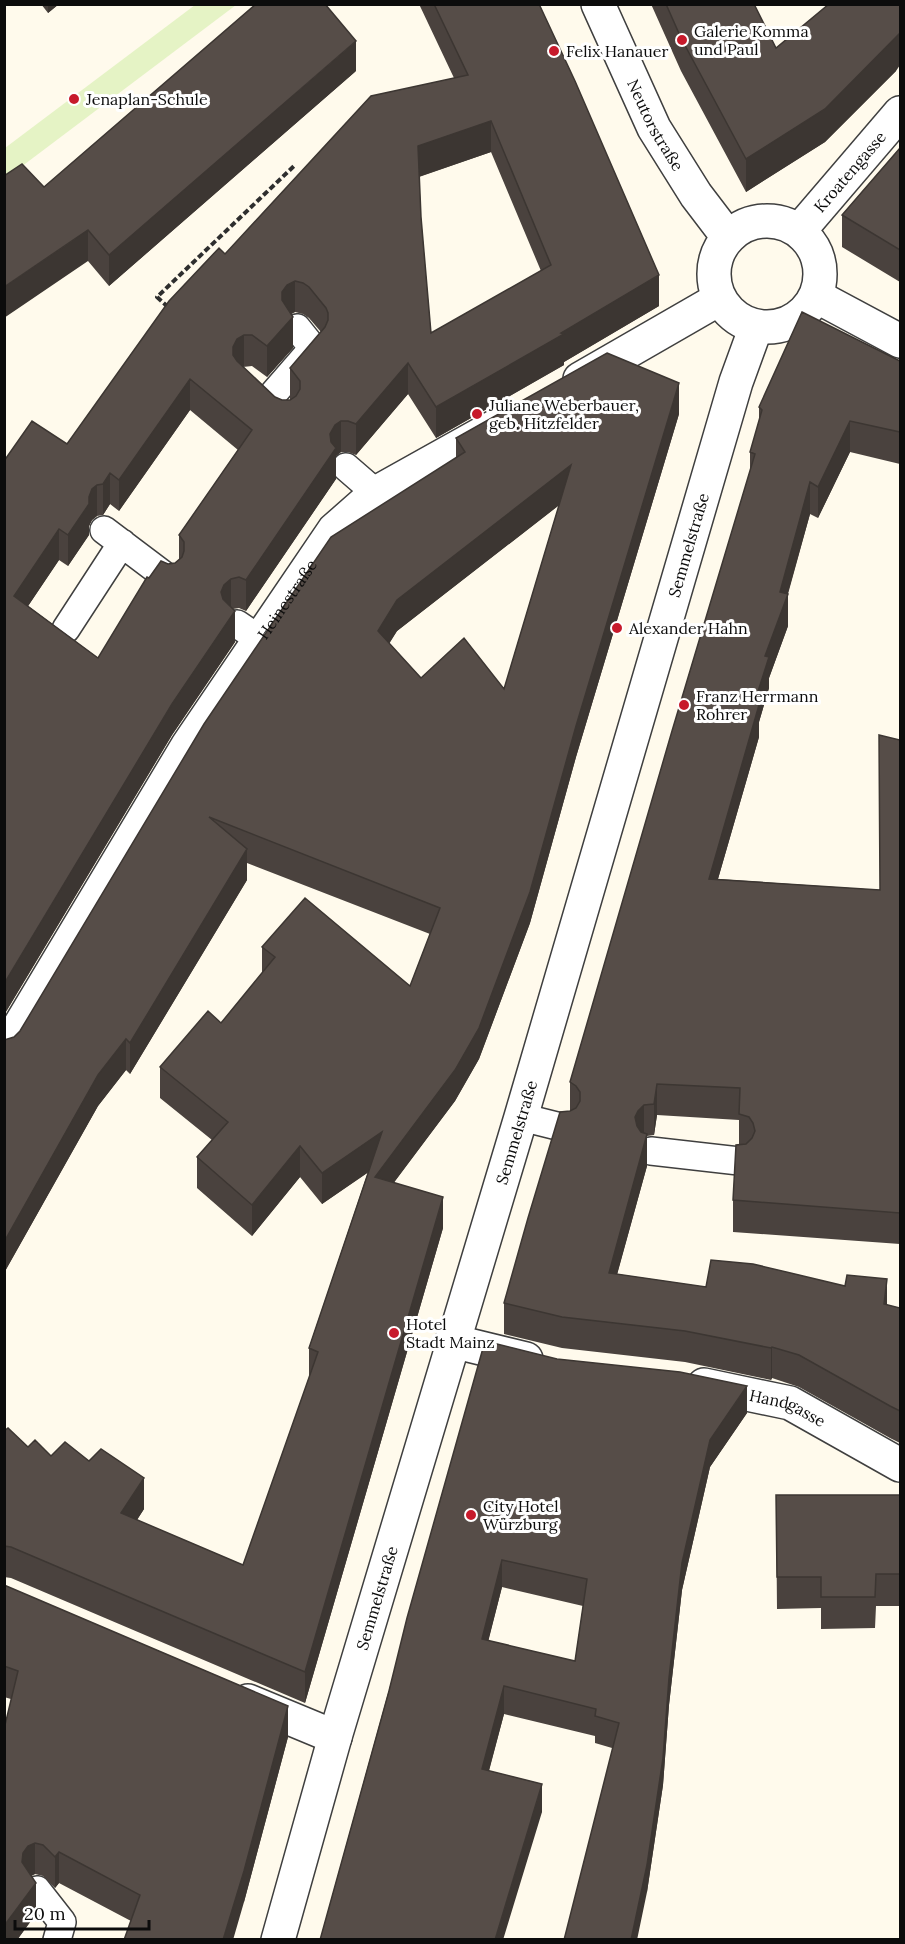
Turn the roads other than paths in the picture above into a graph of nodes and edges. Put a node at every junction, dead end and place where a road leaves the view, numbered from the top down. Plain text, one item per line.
1 (598, 4) edge
2 (900, 113) edge
3 (799, 231) junction
4 (728, 237) junction
5 (719, 299) junction
6 (810, 304) junction
7 (756, 327) junction
8 (297, 328) dead end
9 (900, 341) edge
10 (248, 381) edge
11 (550, 395) edge
12 (520, 412) edge
13 (346, 467) dead end
14 (376, 493) junction
15 (170, 579) edge
16 (66, 630) dead end
17 (4, 1052) edge
18 (521, 1117) junction
19 (565, 1128) edge
20 (651, 1151) dead end
21 (739, 1161) edge
22 (452, 1341) junction
23 (559, 1367) edge
24 (672, 1380) edge
25 (900, 1465) edge
26 (226, 1692) edge
27 (335, 1737) junction
28 (37, 1890) dead end
29 (57, 1940) edge
30 (278, 1940) edge

1 - 4 street, Neutorstraße
2 - 3 street, Kroatengasse
3 - 4 street
3 - 6 street
4 - 5 street
5 - 7 street
5 - 11 street
6 - 7 street
6 - 9 street
7 - 18 street, Semmelstraße
8 - 10 lane
12 - 14 street, Heinestraße
13 - 14 lane
14 - 17 street, Heinestraße
15 - 16 lane
18 - 19 lane
18 - 22 street, Semmelstraße
20 - 21 lane
22 - 23 street
22 - 27 street, Semmelstraße
24 - 25 street, Handgasse
26 - 27 street
27 - 30 street, Semmelstraße
28 - 29 lane

